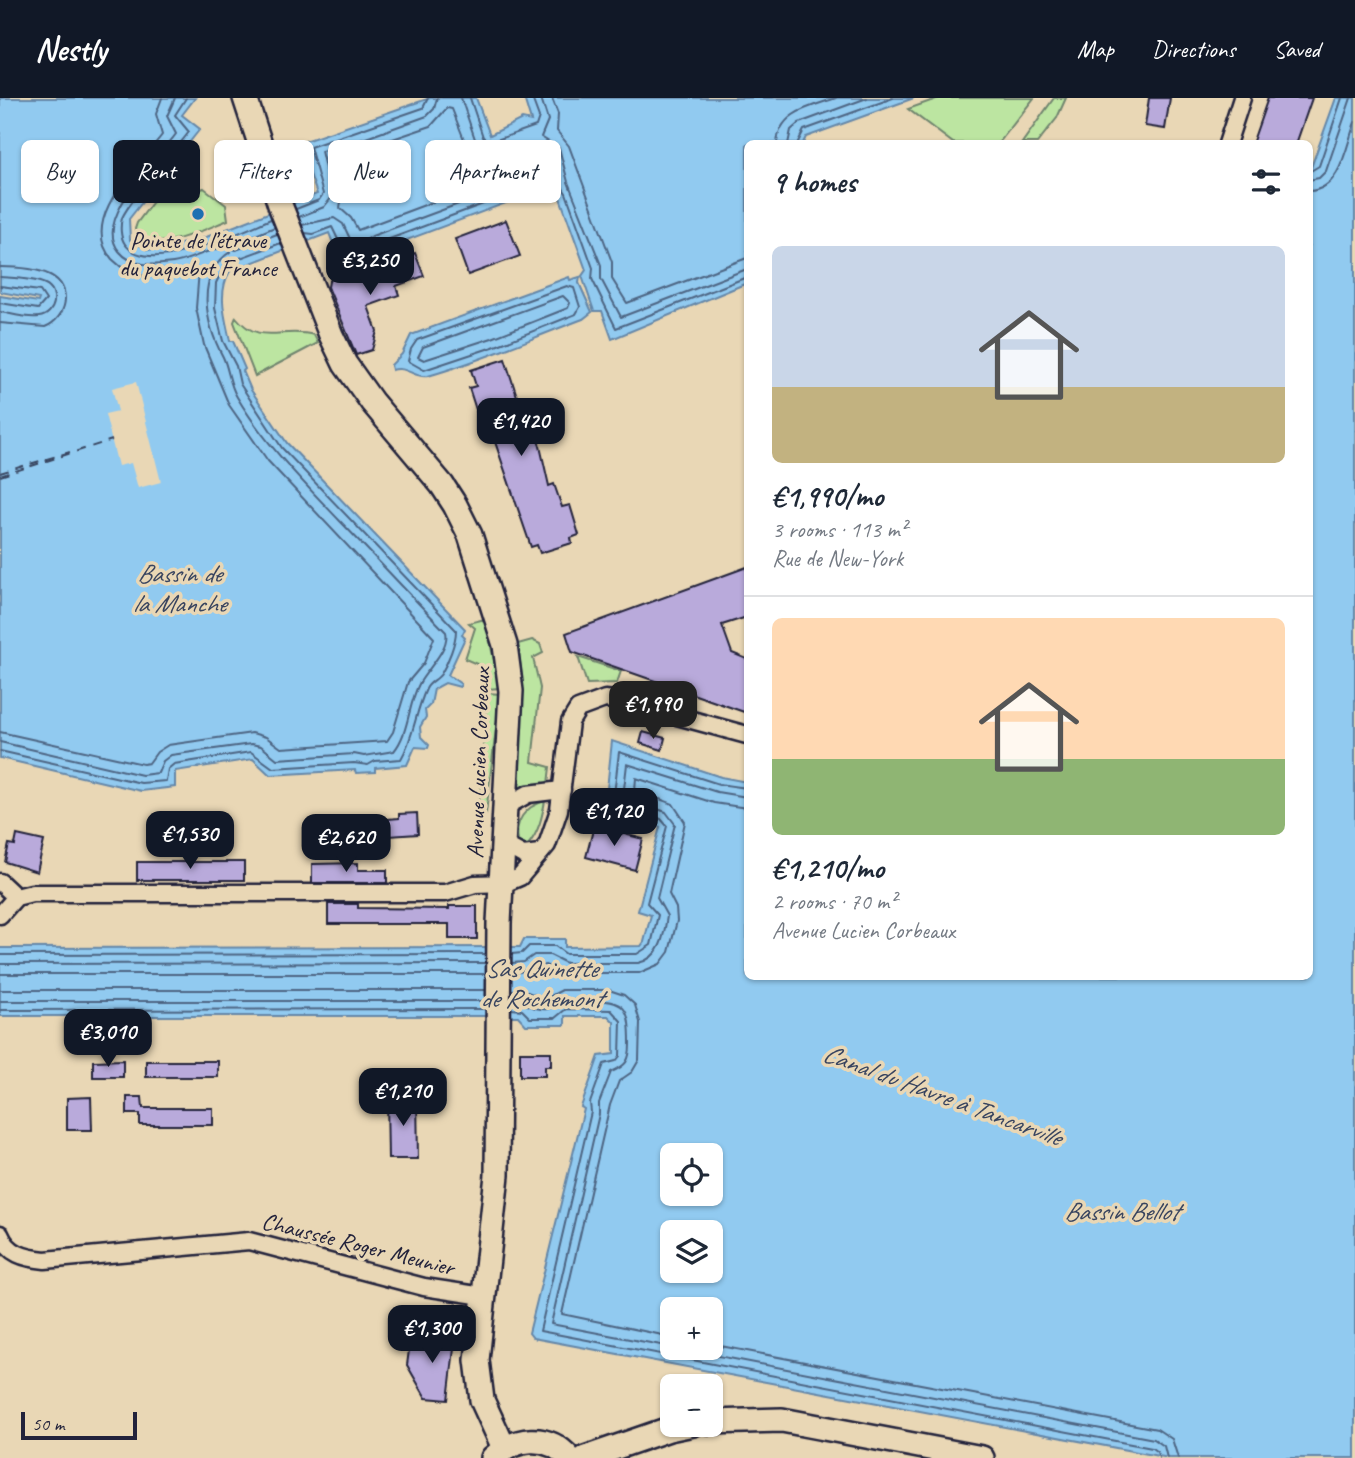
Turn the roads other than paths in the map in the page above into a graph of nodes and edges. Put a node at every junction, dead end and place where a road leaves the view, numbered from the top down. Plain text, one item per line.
1 (245, 98) edge
2 (1241, 98) edge
3 (1228, 140) edge
4 (744, 734) edge
5 (562, 790) junction
6 (505, 807) junction
7 (503, 844) junction
8 (540, 853) junction
9 (0, 882) edge
10 (500, 884) junction
11 (16, 897) junction
12 (0, 915) edge
13 (0, 1234) edge
14 (483, 1296) junction
15 (723, 1422) edge
16 (660, 1432) edge
17 (498, 1453) edge
18 (569, 1458) edge
19 (585, 1458) edge
20 (982, 1458) edge

1 - 6 main road, Avenue Lucien Corbeaux
2 - 3 street
4 - 5 street
5 - 6 street
5 - 8 street
6 - 7 main road, Avenue Lucien Corbeaux
7 - 8 street
7 - 10 main road, Avenue Lucien Corbeaux
8 - 10 street
9 - 11 street
10 - 11 street
10 - 14 main road, Avenue Lucien Corbeaux
11 - 12 street
13 - 14 street, Chaussée Roger Meunier
14 - 17 main road, Avenue Lucien Corbeaux
15 - 20 main road
16 - 19 main road
17 - 18 main road

